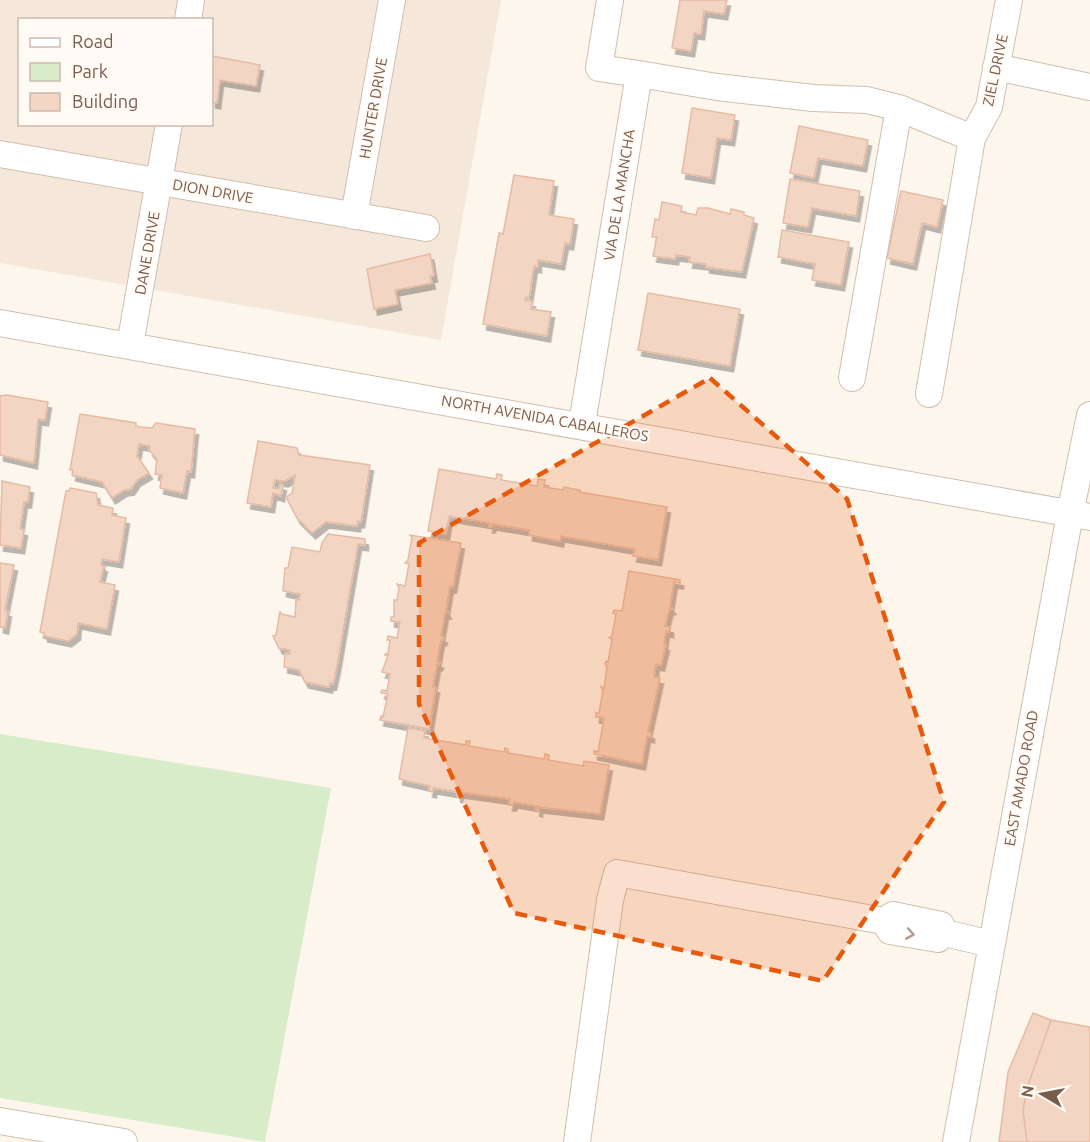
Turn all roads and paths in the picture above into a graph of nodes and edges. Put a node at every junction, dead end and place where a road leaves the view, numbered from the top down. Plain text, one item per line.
1 (191, 0) edge
2 (392, 0) edge
3 (610, 0) edge
4 (1009, 0) edge
5 (188, 18) edge
6 (996, 67) junction
7 (639, 74) junction
8 (1090, 87) edge
9 (899, 108) junction
10 (170, 126) edge
11 (972, 138) junction
12 (0, 154) edge
13 (159, 181) junction
14 (354, 216) junction
15 (426, 228) dead end
16 (0, 323) edge
17 (130, 345) junction
18 (852, 378) dead end
19 (928, 394) dead end
20 (1090, 415) edge
21 (582, 424) junction
22 (1080, 515) edge
23 (992, 944) junction
24 (0, 1121) edge
25 (124, 1142) edge
26 (577, 1142) edge
27 (956, 1142) edge

1 - 5 street
2 - 14 street, HUNTER DRIVE
3 - 7 street
4 - 6 street, ZIEL DRIVE
6 - 8 street
6 - 11 street, ZIEL DRIVE
7 - 9 street
7 - 21 street, VIA DE LA MANCHA
9 - 11 street
9 - 18 street
10 - 13 street, DANE DRIVE
11 - 19 street, ZIEL DRIVE
12 - 13 street, DION DRIVE
13 - 14 street, DION DRIVE
13 - 17 street, DANE DRIVE
14 - 15 street, DION DRIVE
16 - 17 street, NORTH AVENIDA CABALLEROS
17 - 21 street, NORTH AVENIDA CABALLEROS
20 - 22 street, EAST AMADO ROAD
21 - 22 street, NORTH AVENIDA CABALLEROS
22 - 23 street, EAST AMADO ROAD
23 - 26 street
23 - 27 street, EAST AMADO ROAD
24 - 25 street

